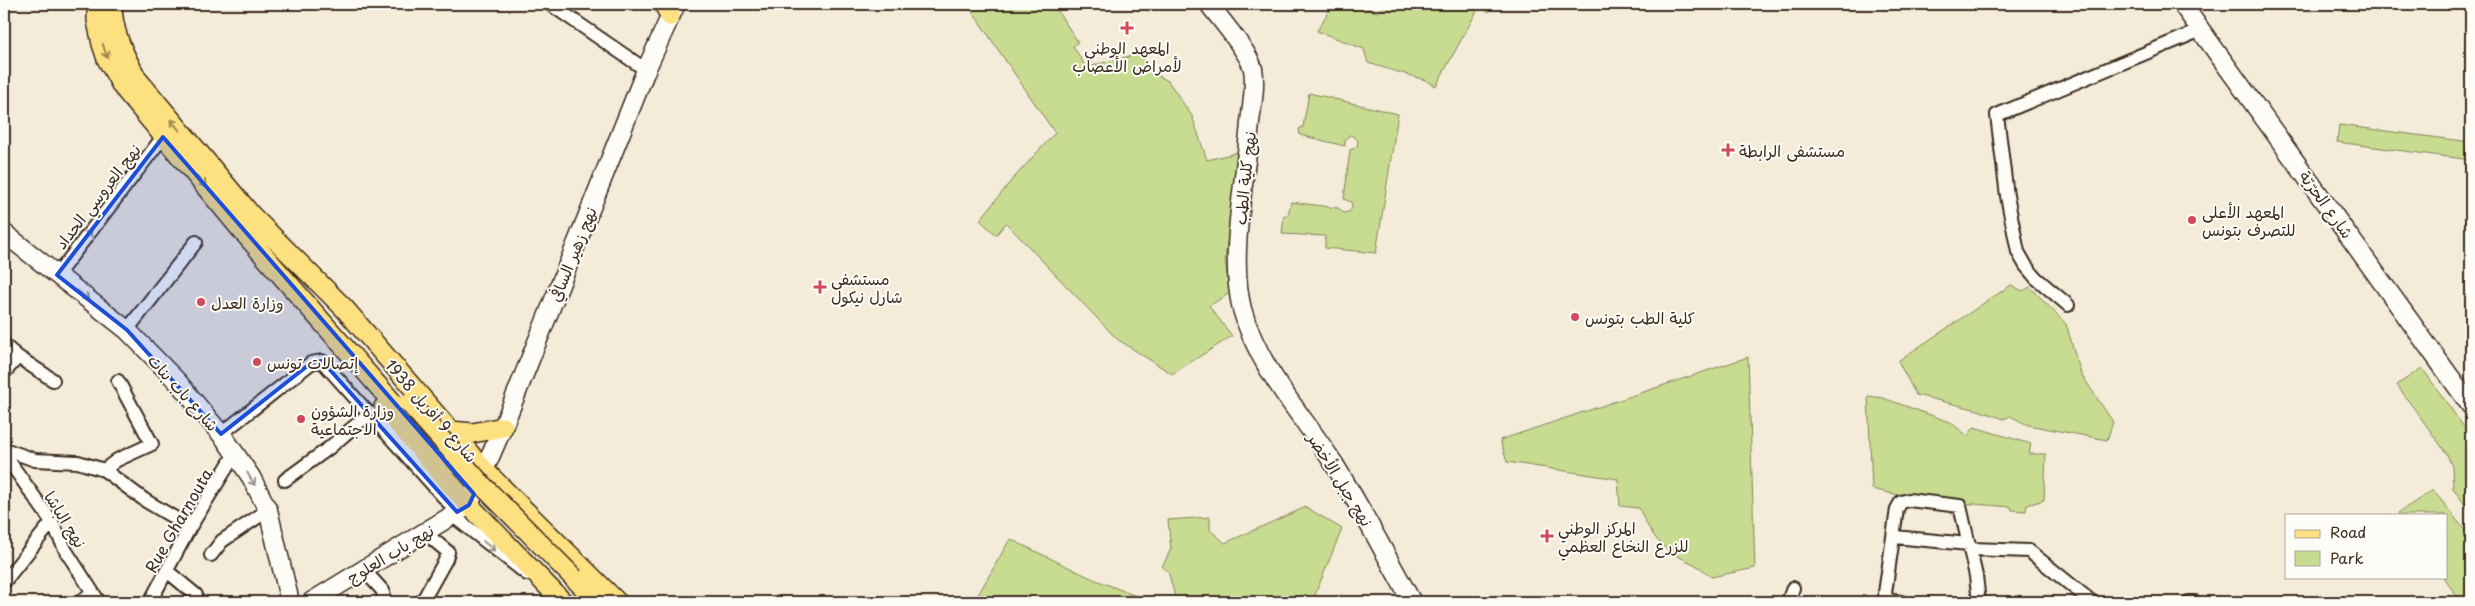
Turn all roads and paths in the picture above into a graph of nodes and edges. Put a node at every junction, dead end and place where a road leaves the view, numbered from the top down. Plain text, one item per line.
1 (97, 4) edge
2 (112, 4) edge
3 (550, 4) edge
4 (1209, 4) edge
5 (2182, 4) edge
6 (670, 8) edge
7 (2201, 30) junction
8 (646, 70) junction
9 (163, 137) junction
10 (245, 220) junction
11 (4, 233) edge
12 (196, 242) dead end
13 (58, 275) junction
14 (2068, 305) dead end
15 (127, 330) junction
16 (4, 345) edge
17 (18, 357) junction
18 (1262, 362) joint
19 (4, 373) edge
20 (53, 380) dead end
21 (118, 381) dead end
22 (2471, 406) edge
23 (370, 413) junction
24 (503, 427) junction
25 (450, 432) junction
26 (221, 434) junction
27 (4, 450) edge
28 (4, 454) edge
29 (235, 454) junction
30 (104, 470) junction
31 (484, 470) junction
32 (285, 480) dead end
33 (510, 496) junction
34 (268, 510) junction
35 (460, 511) junction
36 (52, 522) junction
37 (190, 527) junction
38 (424, 532) junction
39 (1894, 537) junction
40 (1970, 546) junction
41 (211, 555) dead end
42 (364, 569) junction
43 (167, 571) junction
44 (4, 582) edge
45 (1793, 588) dead end
46 (196, 595) dead end
47 (559, 595) edge
48 (95, 597) edge
49 (321, 600) edge
50 (81, 602) edge
51 (150, 602) edge
52 (290, 602) edge
53 (384, 602) edge
54 (422, 602) edge
55 (582, 602) edge
56 (598, 602) edge
57 (617, 602) edge
58 (1412, 602) edge
59 (1788, 602) edge
60 (1901, 602) edge
61 (1979, 602) edge
62 (2092, 602) edge
63 (2189, 602) edge
64 (2195, 602) edge

1 -> 9 main road, شارع 9 أفريل 1938
10 -> 2 main road, شارع 9 أفريل 1938
3 - 8 street
4 - 18 street, نهج كلية الطب
5 - 7 street, شارع الحرّيّة
6 - 8 street, نهج زهير السافي
7 - 14 street
7 - 22 street, شارع الحرّيّة
8 - 24 street, نهج زهير السافي
9 -> 10 main road, شارع 9 أفريل 1938
13 -> 9 street, نهج العروسي الحداد
10 - 25 main road, شارع 9 أفريل 1938
10 - 35 main road, شارع 9 أفريل 1938
10 - 47 main road, شارع 9 أفريل 1938
11 - 13 street, شارع باب بنات
12 - 15 street
13 -> 15 street, شارع باب بنات
15 - 26 street, شارع باب بنات
16 - 17 street
17 - 19 street
17 - 20 street
18 - 58 street, نهج جبل الأخضر
21 - 30 street
23 - 26 street
23 - 32 street
23 - 35 street
24 - 25 main road
24 - 31 street, نهج زهير السافي
25 - 31 main road, شارع 9 أفريل 1938
26 - 29 street, شارع باب بنات
27 - 30 street
28 - 36 street, نهج الباشا
29 -> 34 street, شارع باب بنات
29 - 37 street, Rue Gharnouta
30 - 37 street
31 - 33 main road, شارع 9 أفريل 1938
31 - 35 street, نهج زهير السافي
33 - 35 main road
33 - 57 main road, شارع 9 أفريل 1938
34 - 41 street
34 - 52 street, شارع باب بنات
35 - 38 street, نهج باب العلوج
35 -> 47 main road, شارع 9 أفريل 1938
36 - 44 street
36 - 48 street, نهج الباشا
37 - 43 street, Rue Gharnouta
38 - 42 street, نهج باب العلوج
38 - 54 street
39 - 40 street
39 - 40 street
39 - 60 street
40 - 61 street
40 - 62 street
42 - 49 street, نهج باب العلوج
42 - 53 street
43 - 46 street
43 - 51 street, Rue Gharnouta
45 - 59 street
47 - 55 main road, شارع 9 أفريل 1938
47 - 56 main road, شارع 9 أفريل 1938
48 - 50 street
63 - 64 street

